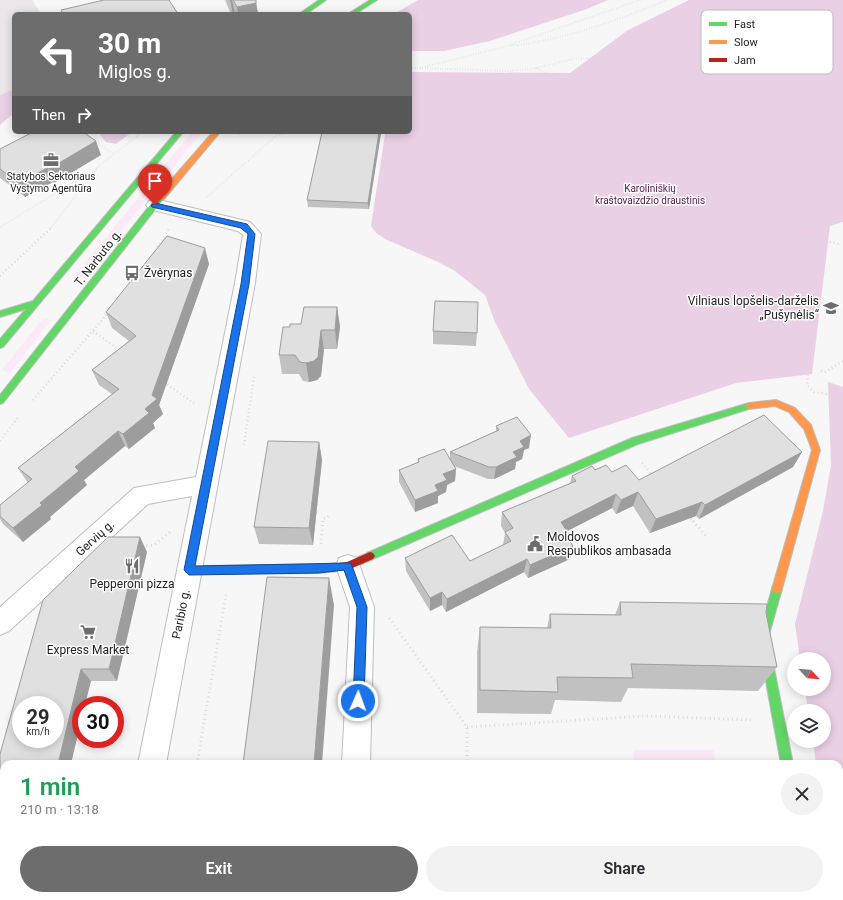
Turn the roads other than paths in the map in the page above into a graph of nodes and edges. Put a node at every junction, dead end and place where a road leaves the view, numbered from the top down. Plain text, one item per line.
1 (324, 0) edge
2 (374, 0) edge
3 (305, 12) edge
4 (354, 12) edge
5 (178, 134) edge
6 (215, 134) edge
7 (155, 205) junction
8 (91, 287) junction
9 (74, 294) dead end
10 (49, 301) dead end
11 (35, 303) junction
12 (0, 314) edge
13 (0, 345) edge
14 (0, 401) edge
15 (205, 485) junction
16 (348, 566) junction
17 (189, 570) junction
18 (0, 623) edge
19 (153, 760) edge
20 (356, 760) edge
21 (786, 760) edge

1 - 3 main road
2 - 4 main road
5 - 11 main road, T. Narbuto g.
6 - 7 main road, T. Narbuto g.
7 - 8 main road, T. Narbuto g.
7 - 15 street, Paribio g.
8 - 9 main road
8 - 14 main road, T. Narbuto g.
10 - 11 main road
11 - 12 main road
11 - 13 main road, T. Narbuto g.
15 - 17 street, Paribio g.
15 - 18 street, Gervių g.
16 - 17 main road
16 - 20 street
16 - 21 main road
17 - 19 street, Paribio g.

